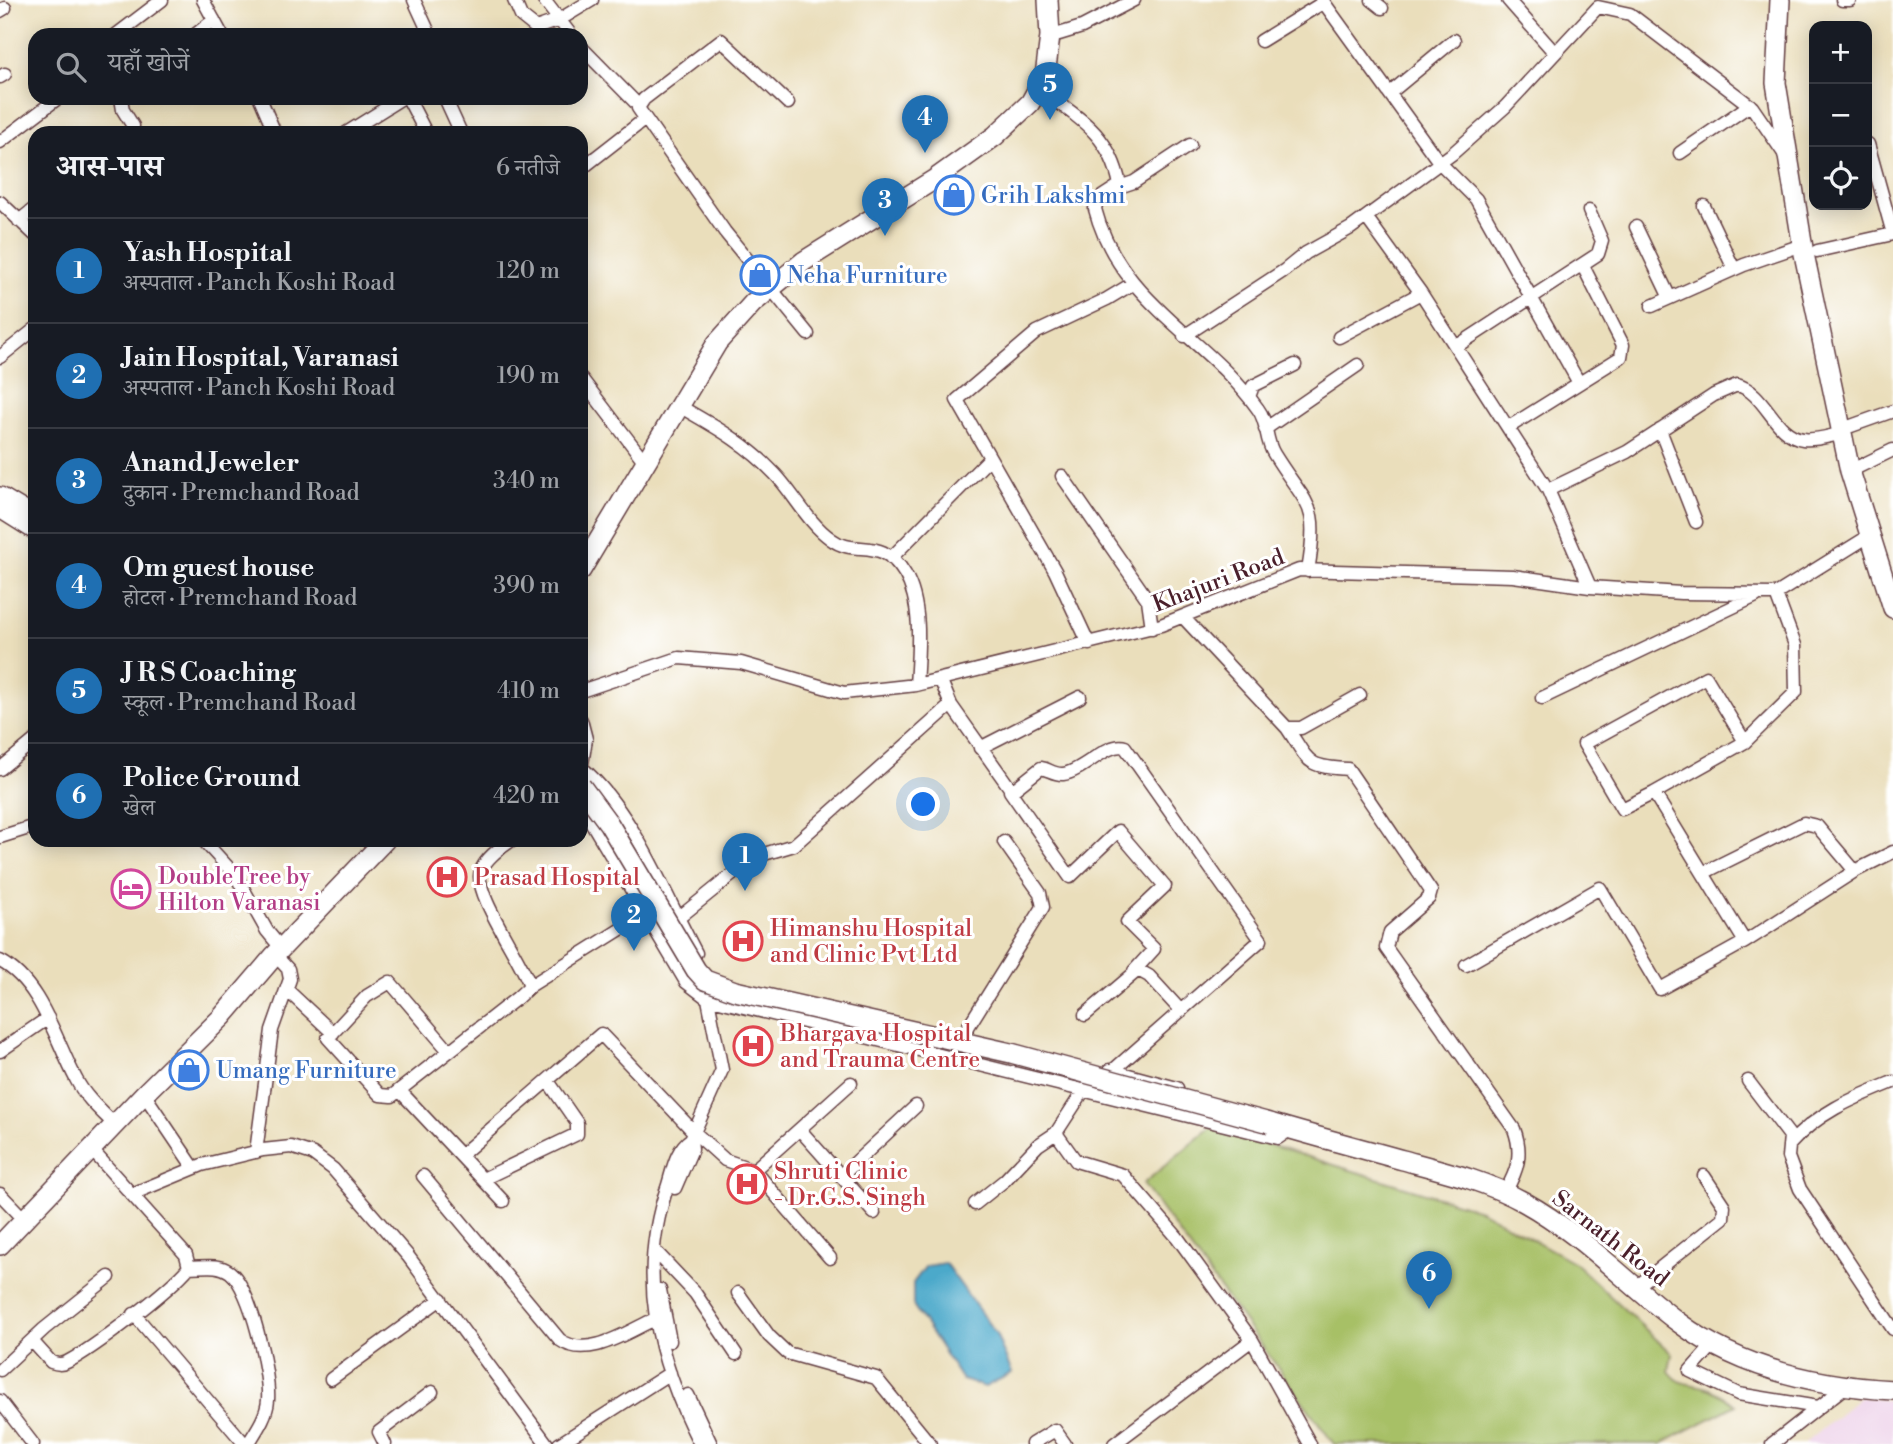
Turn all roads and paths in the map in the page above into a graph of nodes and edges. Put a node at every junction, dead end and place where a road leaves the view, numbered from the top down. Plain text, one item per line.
1 (162, 0) edge
2 (203, 0) edge
3 (414, 0) edge
4 (514, 0) edge
5 (544, 0) edge
6 (592, 0) edge
7 (1048, 0) edge
8 (1056, 0) edge
9 (1134, 0) edge
10 (1508, 0) edge
11 (1780, 0) edge
12 (1842, 0) edge
13 (1850, 0) edge
14 (1323, 1) edge
15 (214, 20) junction
16 (559, 20) junction
17 (125, 28) edge
18 (204, 28) edge
19 (218, 28) edge
20 (427, 28) edge
21 (535, 28) edge
22 (539, 28) edge
23 (565, 28) edge
24 (1059, 34) junction
25 (1778, 39) junction
26 (1454, 40) dead end
27 (1261, 41) dead end
28 (1553, 52) junction
29 (588, 54) edge
30 (1044, 93) junction
31 (1390, 93) junction
32 (788, 103) dead end
33 (49, 105) edge
34 (122, 105) edge
35 (263, 105) edge
36 (391, 105) edge
37 (405, 105) edge
38 (448, 105) edge
39 (638, 105) junction
40 (1750, 105) junction
41 (645, 119) junction
42 (133, 126) edge
43 (272, 126) edge
44 (357, 126) edge
45 (421, 126) edge
46 (458, 126) edge
47 (0, 142) edge
48 (1190, 145) dead end
49 (1869, 147) edge
50 (1680, 153) dead end
51 (1787, 158) junction
52 (1439, 162) junction
53 (588, 164) edge
54 (1119, 187) junction
55 (0, 202) edge
56 (1704, 205) dead end
57 (1589, 211) dead end
58 (28, 214) edge
59 (1366, 217) junction
60 (19, 221) junction
61 (1636, 227) dead end
62 (28, 229) edge
63 (1810, 248) junction
64 (1583, 266) junction
65 (1734, 269) junction
66 (1132, 284) junction
67 (774, 291) junction
68 (1421, 293) junction
69 (1670, 298) junction
70 (1531, 299) junction
71 (1652, 306) dead end
72 (808, 334) dead end
73 (28, 335) edge
74 (1184, 336) junction
75 (1339, 338) dead end
76 (1457, 346) junction
77 (0, 357) edge
78 (1295, 365) dead end
79 (1358, 365) dead end
80 (1579, 383) junction
81 (588, 387) edge
82 (1249, 397) junction
83 (679, 406) junction
84 (1893, 411) edge
85 (1508, 427) junction
86 (1265, 429) junction
87 (1660, 430) junction
88 (1846, 430) junction
89 (1893, 450) edge
90 (990, 458) junction
91 (645, 462) junction
92 (1856, 469) junction
93 (1062, 476) dead end
94 (0, 490) edge
95 (1548, 490) junction
96 (28, 506) edge
97 (1, 511) edge
98 (28, 517) edge
99 (1696, 522) dead end
100 (28, 529) edge
101 (1869, 536) junction
102 (588, 554) edge
103 (891, 558) junction
104 (1893, 566) edge
105 (1308, 571) junction
106 (1590, 587) junction
107 (1759, 594) junction
108 (1776, 594) junction
109 (1893, 608) edge
110 (1183, 617) junction
111 (1152, 628) junction
112 (1089, 644) junction
113 (941, 681) junction
114 (916, 685) junction
115 (588, 689) edge
116 (1360, 695) dead end
117 (1080, 697) dead end
118 (1542, 698) dead end
119 (951, 705) junction
120 (1287, 728) junction
121 (1745, 742) junction
122 (28, 746) edge
123 (980, 748) junction
124 (0, 769) edge
125 (588, 776) edge
126 (588, 786) edge
127 (1010, 791) junction
128 (1654, 793) junction
129 (588, 817) edge
130 (28, 828) edge
131 (0, 837) edge
132 (1003, 842) dead end
133 (209, 847) edge
134 (374, 847) edge
135 (504, 847) edge
136 (1893, 852) edge
137 (1855, 871) junction
138 (1703, 873) junction
139 (645, 915) junction
140 (677, 917) junction
141 (654, 928) junction
142 (1745, 942) junction
143 (278, 951) junction
144 (0, 961) edge
145 (1466, 965) dead end
146 (704, 968) junction
147 (1134, 971) junction
148 (530, 986) junction
149 (287, 989) junction
150 (707, 998) junction
151 (1181, 1011) junction
152 (1085, 1015) dead end
153 (48, 1018) junction
154 (332, 1034) junction
155 (963, 1035) junction
156 (0, 1051) edge
157 (449, 1051) junction
158 (1114, 1071) junction
159 (1748, 1080) dead end
160 (548, 1081) junction
161 (1893, 1082) edge
162 (851, 1083) dead end
163 (1084, 1090) junction
164 (400, 1091) junction
165 (144, 1094) junction
166 (915, 1106) dead end
167 (115, 1125) junction
168 (1293, 1130) junction
169 (801, 1131) junction
170 (1056, 1133) junction
171 (692, 1136) junction
172 (1789, 1145) junction
173 (91, 1149) junction
174 (256, 1152) junction
175 (461, 1155) junction
176 (194, 1168) junction
177 (754, 1170) junction
178 (423, 1176) dead end
179 (841, 1176) junction
180 (1704, 1176) dead end
181 (483, 1179) junction
182 (1505, 1192) junction
183 (0, 1194) edge
184 (132, 1194) junction
185 (503, 1201) dead end
186 (975, 1205) dead end
187 (874, 1213) dead end
188 (25, 1220) junction
189 (0, 1245) edge
190 (658, 1254) junction
191 (830, 1258) dead end
192 (189, 1267) junction
193 (109, 1277) dead end
194 (1635, 1288) junction
195 (738, 1293) dead end
196 (442, 1299) junction
197 (134, 1314) junction
198 (655, 1319) junction
199 (1893, 1329) edge
200 (1252, 1340) junction
201 (33, 1342) junction
202 (1713, 1345) junction
203 (737, 1354) dead end
204 (0, 1370) edge
205 (670, 1373) junction
206 (331, 1379) dead end
207 (1846, 1386) junction
208 (1891, 1387) edge
209 (432, 1392) dead end
210 (0, 1401) edge
211 (1818, 1407) junction
212 (33, 1444) edge
213 (249, 1444) edge
214 (384, 1444) edge
215 (547, 1444) edge
216 (559, 1444) edge
217 (700, 1444) edge
218 (711, 1444) edge
219 (930, 1444) edge
220 (1032, 1444) edge
221 (1065, 1444) edge
222 (1114, 1444) edge
223 (1310, 1444) edge
224 (1772, 1444) edge

1 - 17 street
2 - 15 street
3 - 20 street
4 - 21 street
5 - 16 street
6 - 16 street
7 - 30 highway
8 - 24 highway
9 - 24 street
10 - 28 street
11 - 25 highway
12 - 13 street
14 - 27 street
14 - 31 street
15 - 18 street
15 - 19 street
16 - 22 street
16 - 23 street
24 - 30 highway
25 - 51 highway
25 - 63 highway
26 - 31 street
28 - 40 street
28 - 52 street
29 - 39 street
30 - 54 street
30 - 67 highway
31 - 52 street
32 - 39 street
33 - 47 street
34 - 42 street
35 - 43 street
36 - 44 street
37 - 45 street
38 - 46 street
39 - 41 street
40 - 50 street
40 - 51 street
41 - 53 street
41 - 67 street
48 - 54 street
49 - 63 street
51 - 63 highway
52 - 59 street
52 - 70 street
54 - 66 street
55 - 60 street
56 - 65 street
57 - 64 street
58 - 60 street
59 - 68 street
59 - 74 street
60 - 62 street
61 - 69 street
63 - 65 street
63 - 88 highway
64 - 70 street
64 - 80 street
65 - 69 street
66 - 74 street
66 - 90 street
67 - 72 street
67 - 83 highway
68 - 75 street
68 - 76 street
69 - 71 street
70 - 76 street
70 - 80 street
73 - 77 street
74 - 82 street
76 - 85 street
78 - 82 street
79 - 86 street
80 - 85 street
81 - 91 street
82 - 86 street
83 - 91 highway
83 - 103 street
84 - 88 street
85 - 95 street
86 - 105 street
87 - 88 street
87 - 95 street
87 - 99 street
88 - 92 highway
89 - 92 street
90 - 103 street
90 - 112 street
91 - 102 highway
92 - 101 highway
92 - 104 highway
93 - 111 street
94 - 96 street
95 - 106 street
97 - 98 highway
97 - 100 street
101 - 108 street
101 - 109 highway
103 - 114 street
105 - 106 street, Khajuri Road
105 - 110 street, Khajuri Road
106 - 107 street, Khajuri Road
107 - 108 street, Khajuri Road
107 - 118 street
108 - 121 street
110 - 111 street, Khajuri Road
110 - 120 street
111 - 112 street, Khajuri Road
112 - 113 street, Khajuri Road
113 - 114 street, Khajuri Road
113 - 119 street
114 - 115 street, Khajuri Road
116 - 120 street
117 - 123 street
119 - 123 street
119 - 140 street
120 - 182 street
121 - 128 street
121 - 128 street
122 - 124 street
123 - 127 street
125 - 140 street
126 - 168 highway, Sarnath Road, bridge
127 - 147 street
127 - 151 street
128 - 138 street
129 - 139 street
130 - 131 street
132 - 155 street
133 - 143 street
134 - 143 highway
135 - 148 street
136 - 137 street
137 - 138 street
137 - 142 street
138 - 142 street
139 - 141 street
139 - 148 street
140 - 141 street
140 - 146 street
141 - 150 street
142 - 145 street
143 - 149 street
143 - 165 highway
144 - 153 street
146 - 150 street
146 - 155 street
147 - 151 street
147 - 152 street
148 - 157 street
149 - 154 street
149 - 174 street
150 - 163 street
150 - 171 street
151 - 158 street
153 - 156 street
153 - 167 street
154 - 157 street
154 - 164 street
155 - 158 street
157 - 164 street
158 - 163 street
158 - 168 street
159 - 172 street
160 - 171 street
160 - 175 street
160 - 181 street
161 - 172 street
162 - 169 street
163 - 168 street
163 - 170 street
164 - 175 street
165 - 167 highway
165 - 176 street
166 - 179 street
167 - 173 highway
168 - 182 highway, Sarnath Road
169 - 177 street
169 - 179 street
170 - 186 street
170 - 200 street
171 - 177 street
171 - 190 street
171 - 198 street
172 - 199 street
173 - 184 street
173 - 188 highway
174 - 176 street
174 - 196 street
175 - 181 street
176 - 184 street
177 - 191 street
178 - 198 street
179 - 187 street
180 - 194 street
181 - 185 street
182 - 194 highway, Sarnath Road
183 - 188 street
184 - 192 street
188 - 189 highway
190 - 203 street
190 - 218 street
192 - 197 street
192 - 213 street
193 - 201 street
194 - 202 highway, Sarnath Road
195 - 219 street
196 - 206 street
196 - 215 street
197 - 201 street
197 - 213 street
198 - 205 street
200 - 222 street
200 - 223 street
201 - 204 street
202 - 207 highway, Sarnath Road
202 - 211 street
205 - 216 street
205 - 217 street
207 - 208 highway, Sarnath Road
207 - 211 street
209 - 214 street
210 - 212 street
211 - 224 street
220 - 221 street

